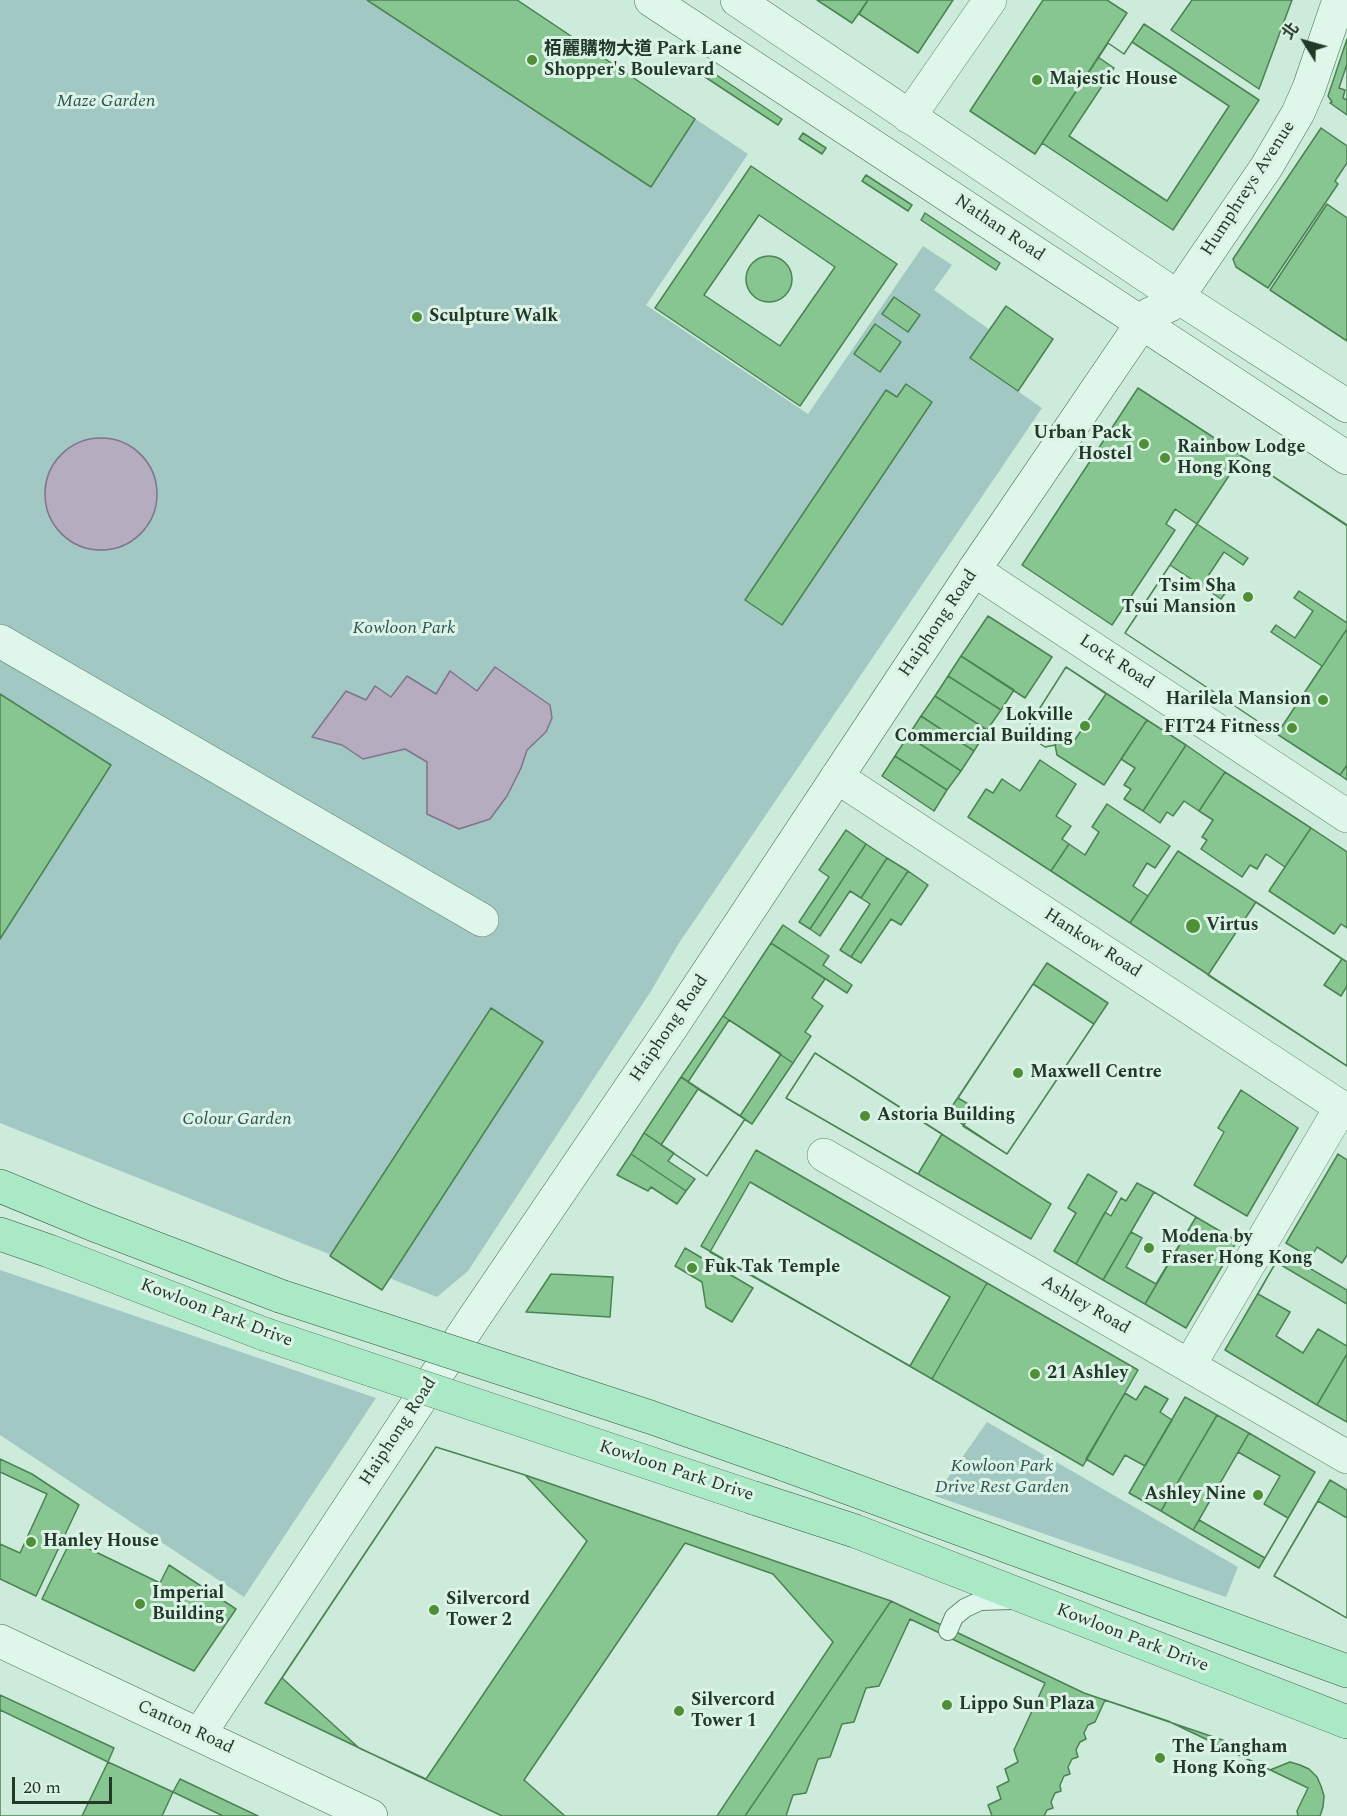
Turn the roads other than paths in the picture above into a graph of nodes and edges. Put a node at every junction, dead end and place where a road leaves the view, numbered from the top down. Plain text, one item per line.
1 (651, 0) edge
2 (737, 0) edge
3 (990, 0) edge
4 (1339, 0) edge
5 (909, 117) junction
6 (1178, 297) junction
7 (1142, 323) junction
8 (1347, 406) edge
9 (1347, 458) edge
10 (974, 570) junction
11 (0, 641) edge
12 (837, 777) junction
13 (1347, 816) edge
14 (482, 920) dead end
15 (1344, 1109) edge
16 (824, 1155) dead end
17 (0, 1186) edge
18 (0, 1234) edge
19 (1189, 1366) junction
20 (1347, 1457) edge
21 (1034, 1601) junction
22 (948, 1630) dead end
23 (0, 1641) edge
24 (1347, 1671) edge
25 (1347, 1722) edge
26 (199, 1734) junction
27 (371, 1816) edge

1 - 7 street, Nathan Road
2 - 5 street
3 - 5 street
4 - 6 street, Humphreys Avenue
5 - 6 street
6 - 7 street, Humphreys Avenue
6 - 8 street
7 - 9 street, Nathan Road
7 - 10 street, Haiphong Road
10 - 12 street, Haiphong Road
10 - 13 street, Lock Road
11 - 14 street
12 - 15 street, Hankow Road
12 - 26 street, Haiphong Road
15 - 19 street
16 - 19 street, Ashley Road
17 - 24 main road, bridge
18 - 21 main road, Kowloon Park Drive, bridge
19 - 20 street, Ashley Road
21 - 22 lane
21 - 25 main road, Kowloon Park Drive
23 - 26 street, Canton Road
26 - 27 street, Canton Road

